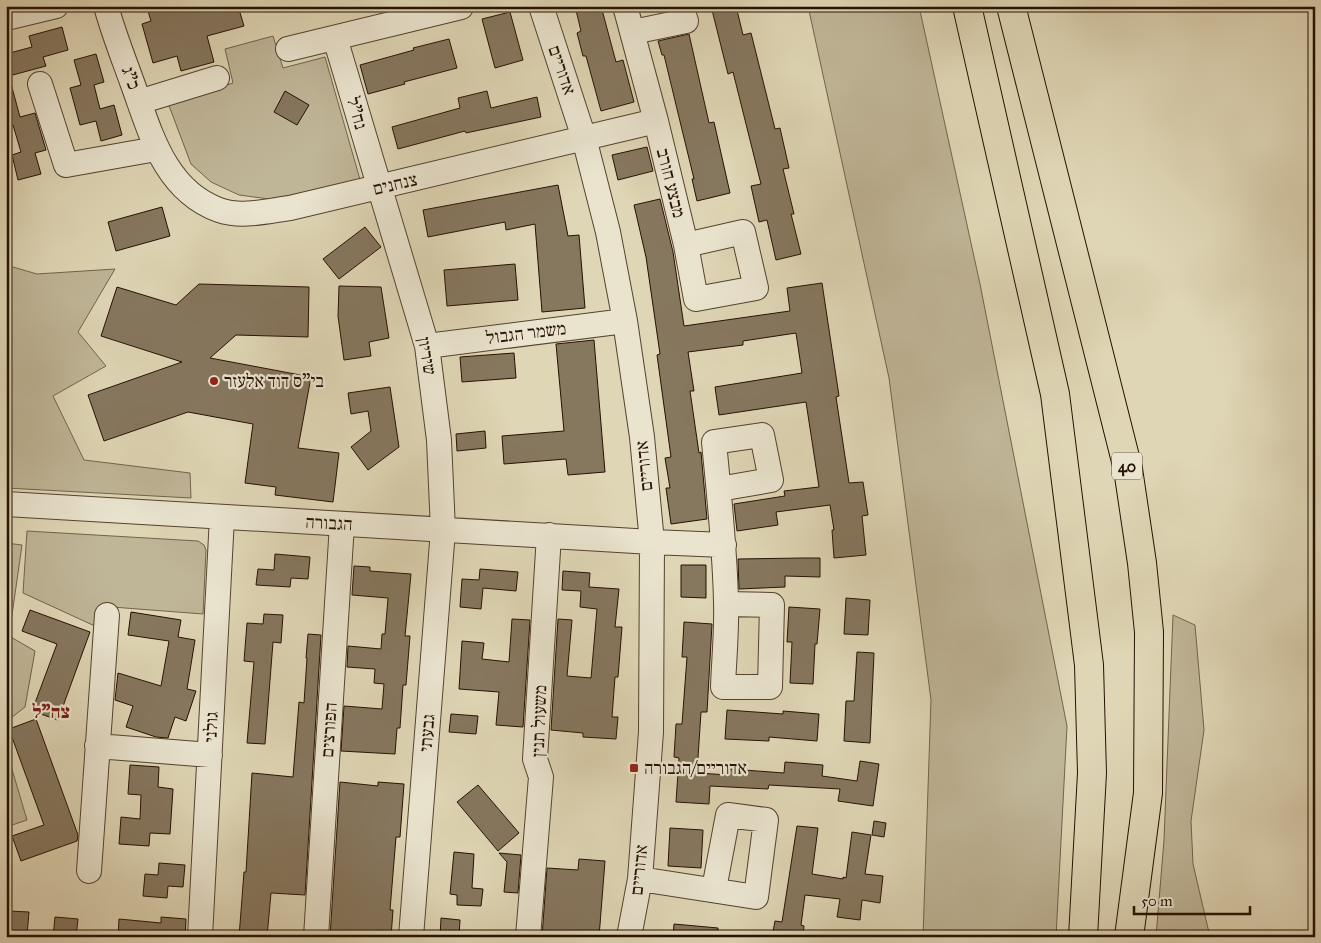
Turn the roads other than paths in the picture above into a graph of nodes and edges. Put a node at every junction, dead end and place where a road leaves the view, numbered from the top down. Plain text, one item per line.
1 (56, 6) edge
2 (106, 6) edge
3 (541, 6) edge
4 (625, 6) edge
5 (681, 6) edge
6 (967, 6) edge
7 (1011, 6) edge
8 (461, 7) edge
9 (6, 18) edge
10 (633, 32) junction
11 (335, 38) junction
12 (288, 49) dead end
13 (218, 78) dead end
14 (40, 84) dead end
15 (139, 102) junction
16 (656, 121) junction
17 (584, 138) junction
18 (156, 149) junction
19 (379, 188) junction
20 (686, 245) dead end
21 (625, 321) junction
22 (427, 346) junction
23 (719, 489) dead end
24 (6, 504) edge
25 (222, 517) junction
26 (342, 524) junction
27 (443, 530) junction
28 (549, 535) junction
29 (652, 542) junction
30 (724, 545) junction
31 (726, 604) dead end
32 (107, 615) dead end
33 (97, 746) junction
34 (210, 755) junction
35 (89, 871) dead end
36 (640, 879) junction
37 (714, 889) dead end
38 (200, 937) edge
39 (316, 937) edge
40 (411, 937) edge
41 (528, 937) edge
42 (630, 937) edge
43 (1083, 937) edge
44 (1129, 937) edge

1 - 9 street
2 - 15 street, כ"ג
3 - 17 street, אדוריים
4 - 10 street, מבצע חורב
5 - 10 street
6 - 43 highway
7 - 44 highway, 40
8 - 11 street
10 - 16 street, מבצע חורב
11 - 12 street
11 - 19 street, נח"ל
13 - 15 street
14 - 18 street
15 - 18 street, כ"ג
16 - 17 street, צנחנים
16 - 20 street, מבצע חורב
17 - 19 street, צנחנים
17 - 21 street, אדוריים
18 - 19 street, צנחנים
19 - 22 street, שיריון
21 - 22 street, משמר הגבול
21 - 29 street, אדוריים
22 - 27 street, שיריון
23 - 30 street
24 - 25 street, הגבורה
25 - 26 street, הגבורה
25 - 34 street, גולני
26 - 27 street, הגבורה
26 - 39 street, הפורצים
27 - 28 street, הגבורה
27 - 40 street, גבעתי
28 - 29 street, הגבורה
28 - 41 street, משעול תנין
29 - 30 street, הגבורה
29 - 36 street, אדוריים
30 - 31 street
32 - 33 street
33 - 34 street
33 - 35 street
34 - 38 street, גולני
36 - 37 street
36 - 42 street, אדוריים

